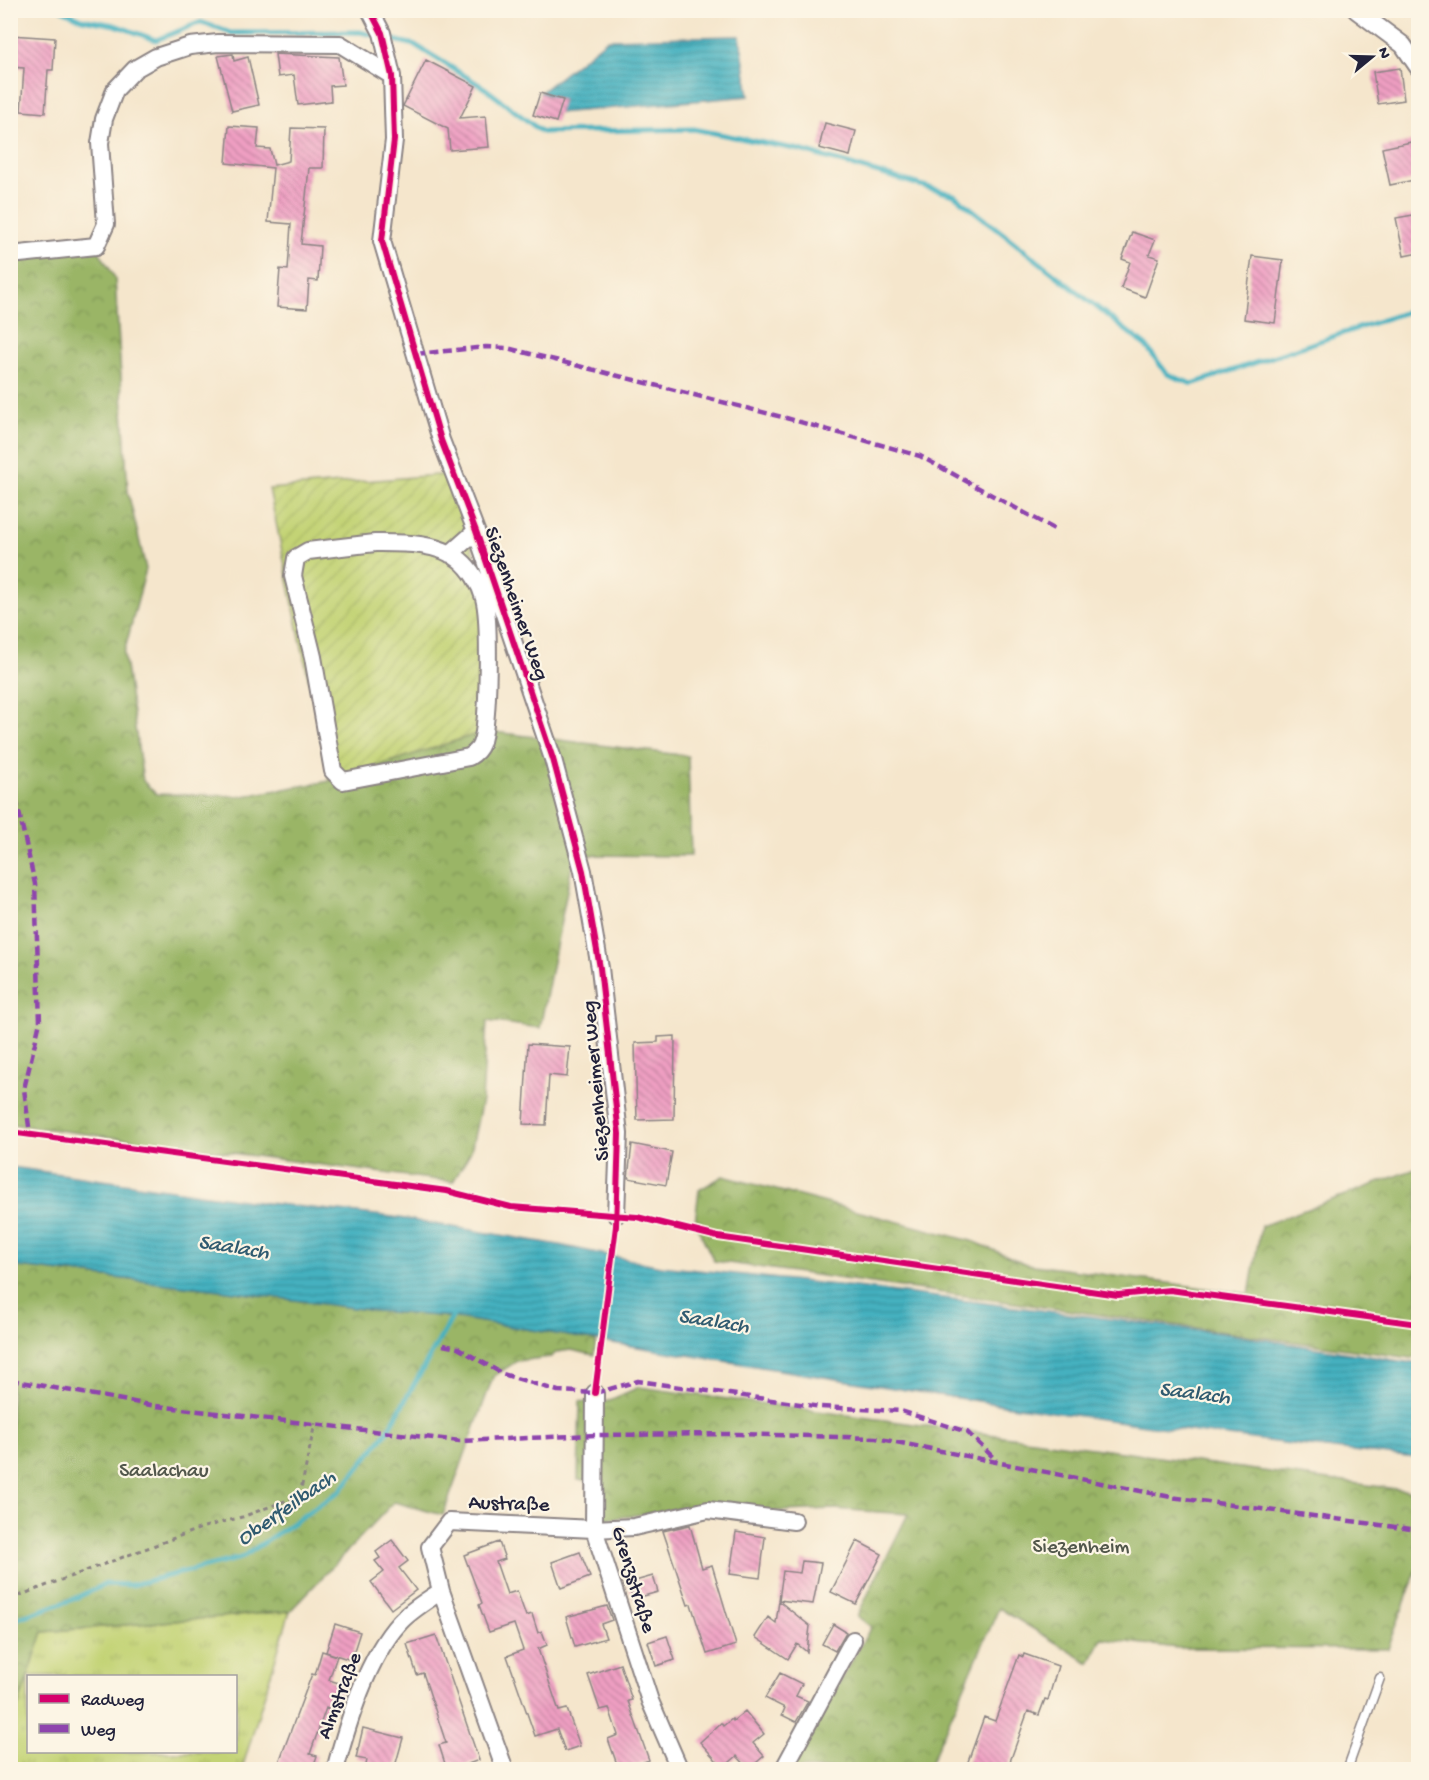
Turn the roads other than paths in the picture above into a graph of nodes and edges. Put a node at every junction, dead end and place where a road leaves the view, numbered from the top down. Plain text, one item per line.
1 (370, 10) edge
2 (1356, 10) edge
3 (1419, 67) edge
4 (392, 76) junction
5 (10, 255) edge
6 (476, 531) junction
7 (450, 554) junction
8 (616, 1221) road end
9 (595, 1389) road end
10 (794, 1521) dead end
11 (594, 1529) junction
12 (441, 1591) junction
13 (853, 1640) dead end
14 (1380, 1678) dead end
15 (335, 1770) edge
16 (505, 1770) edge
17 (680, 1770) edge
18 (783, 1770) edge
19 (1347, 1770) edge

1 - 4 street, Siezenheimer Weg
2 - 3 street
4 - 5 street
4 - 6 street, Siezenheimer Weg
6 - 7 street
6 - 8 street, Siezenheimer Weg
7 - 7 street
9 - 11 street, Grenzstraße
10 - 11 street, Austraße
11 - 12 street, Austraße
11 - 17 street, Grenzstraße
12 - 15 street, Almstraße
12 - 16 street, Austraße
13 - 18 street
14 - 19 lane

